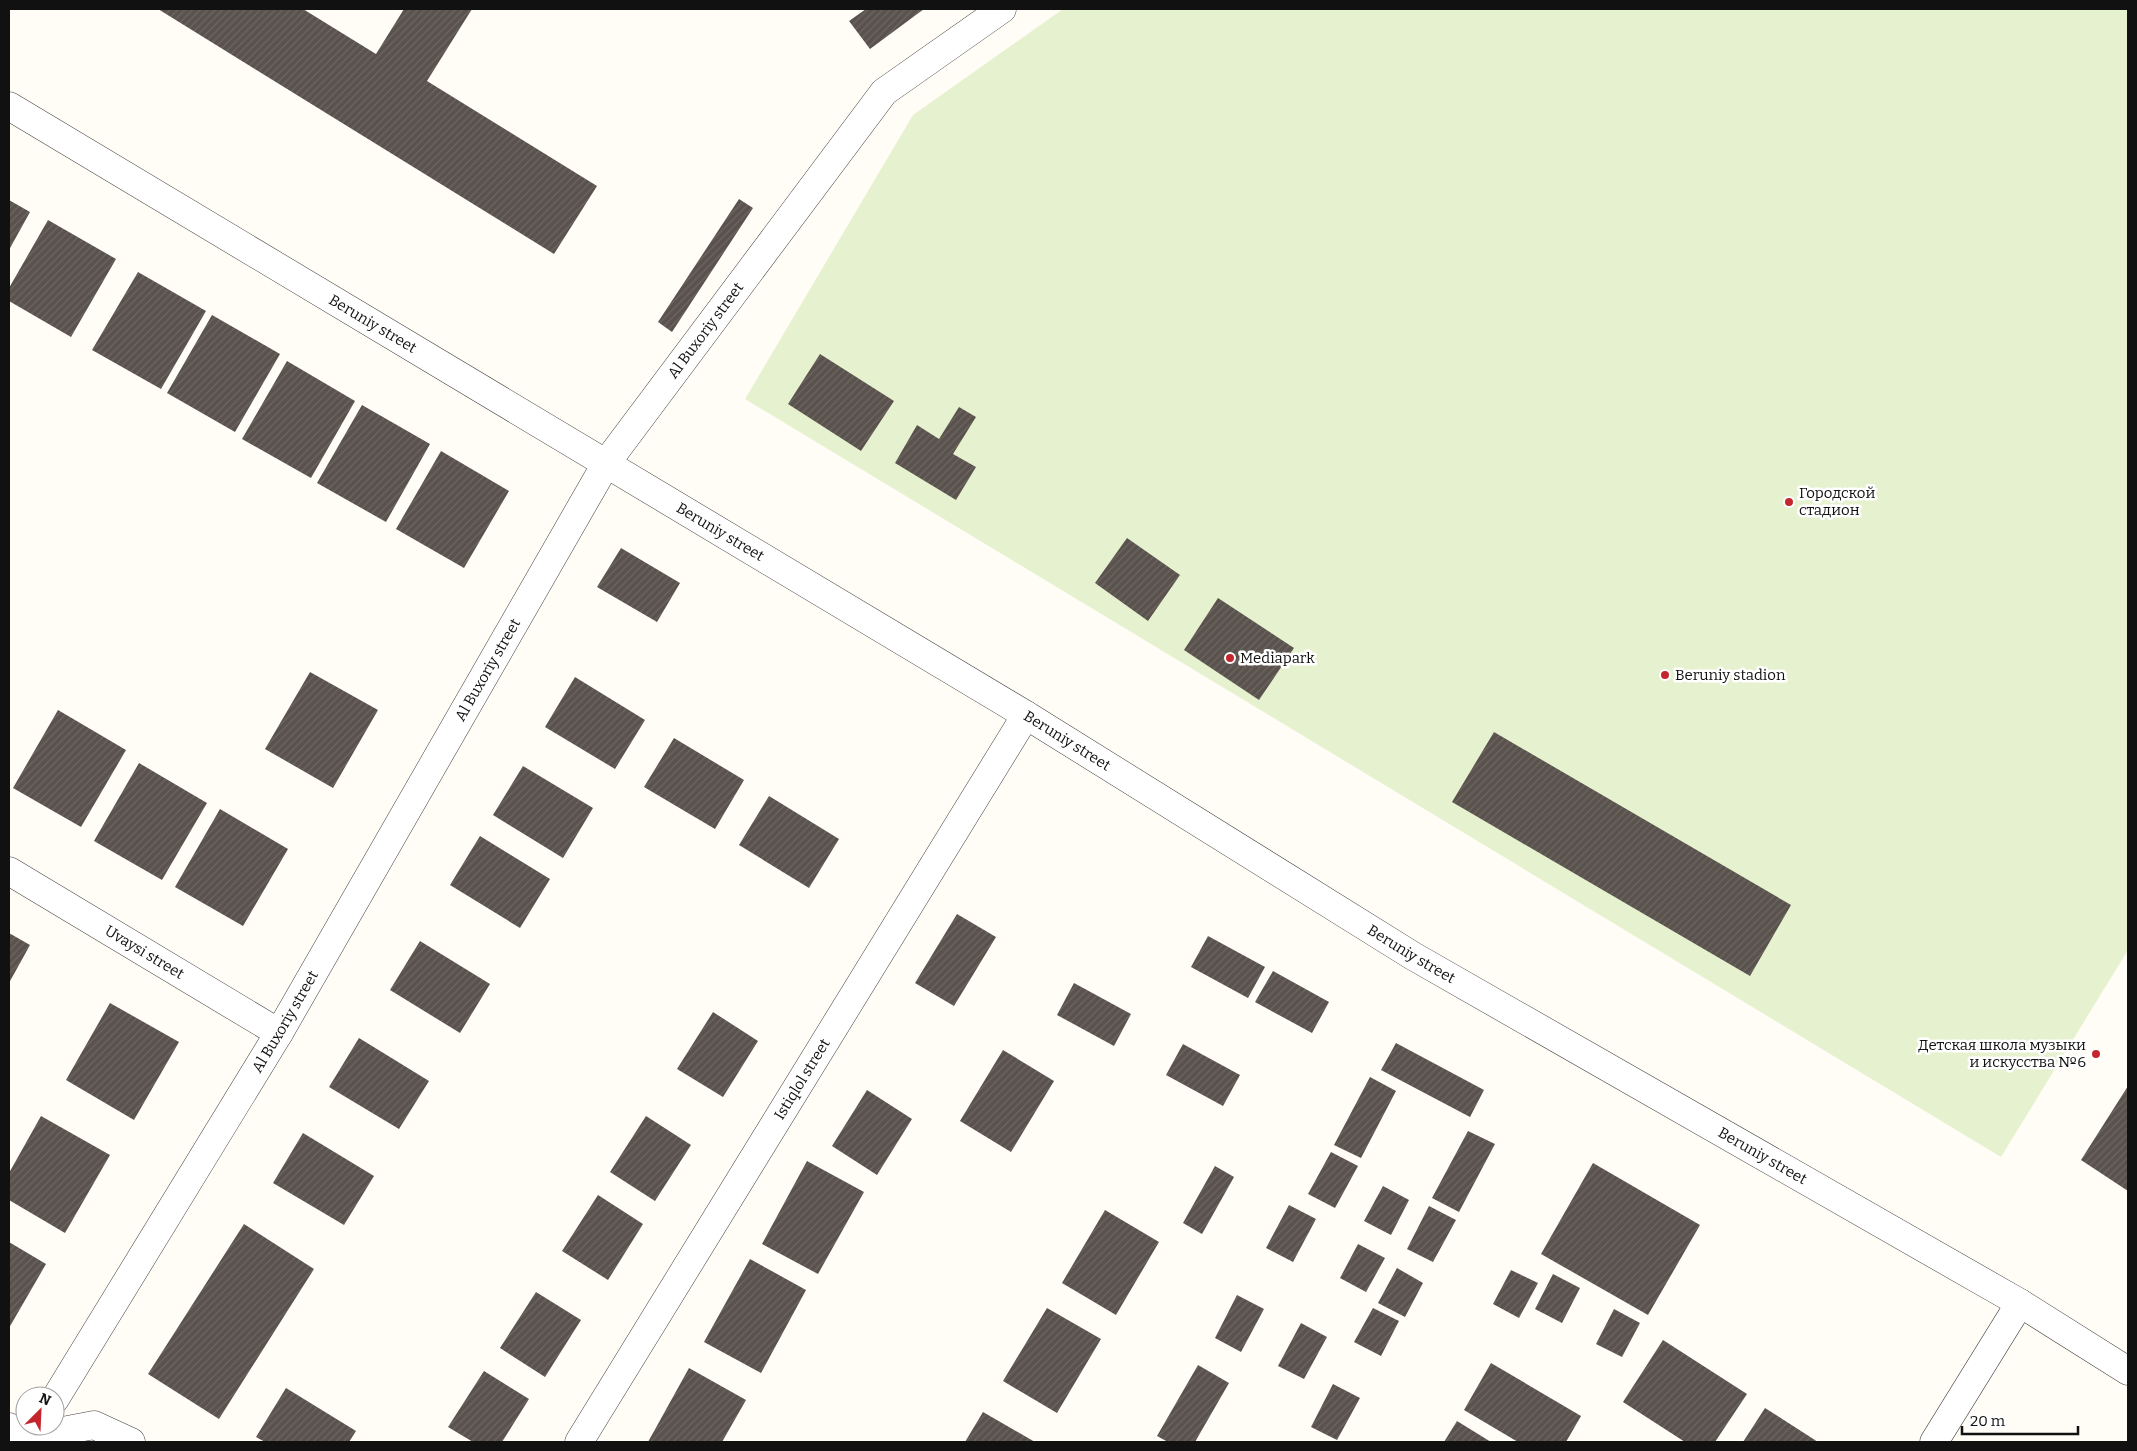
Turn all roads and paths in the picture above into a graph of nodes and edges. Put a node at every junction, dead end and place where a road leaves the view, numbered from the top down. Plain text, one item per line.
1 (1002, 9) edge
2 (9, 106) edge
3 (606, 462) junction
4 (1026, 715) junction
5 (9, 871) edge
6 (279, 1033) junction
7 (2020, 1303) junction
8 (2128, 1371) edge
9 (63, 1386) edge
10 (65, 1428) edge
11 (131, 1442) edge
12 (579, 1442) edge
13 (1934, 1442) edge

1 - 3 street, Al Buxoriy street
2 - 3 street, Beruniy street
3 - 4 street, Beruniy street
3 - 6 street, Al Buxoriy street
4 - 7 street, Beruniy street
4 - 12 street, Istiqlol street
5 - 6 street, Uvaysi street
6 - 9 street, Al Buxoriy street
7 - 8 street, Beruniy street
7 - 13 street
10 - 11 street

